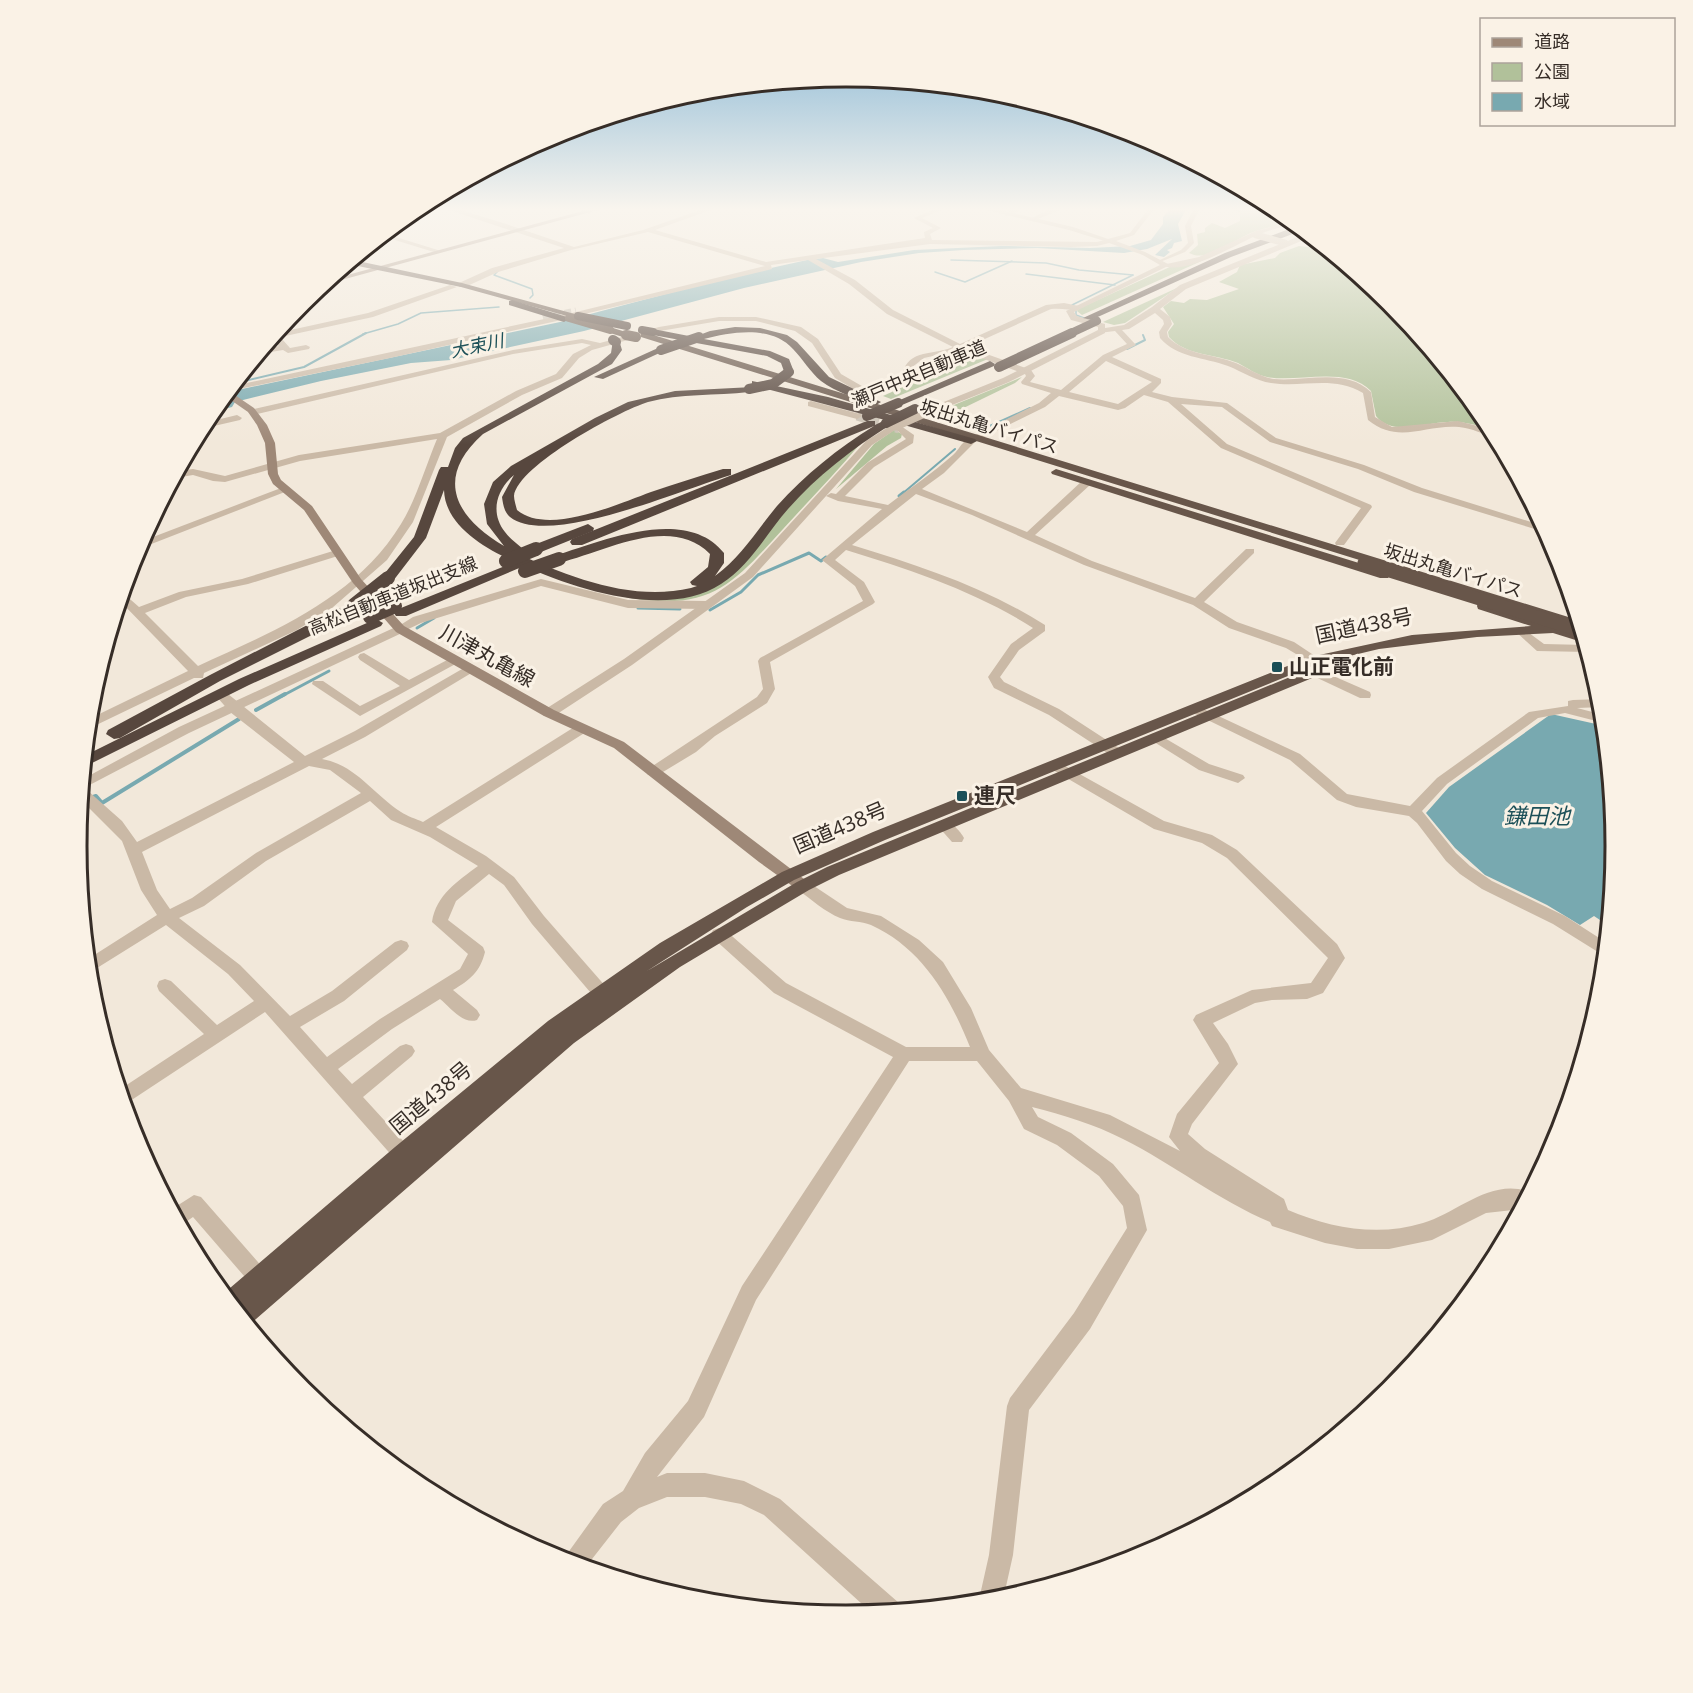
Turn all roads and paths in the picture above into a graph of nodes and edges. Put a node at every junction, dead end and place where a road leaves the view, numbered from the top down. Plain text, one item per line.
1 (454, 287) edge
2 (460, 287) edge
3 (461, 287) edge
4 (687, 287) edge
5 (858, 287) edge
6 (1117, 287) edge
7 (1167, 287) edge
8 (1174, 287) edge
9 (1183, 287) edge
10 (642, 298) junction
11 (631, 302) junction
12 (512, 303) joint
13 (1076, 308) junction
14 (1155, 309) junction
15 (569, 316) junction
16 (543, 318) tunnel mouth
17 (1096, 324) junction
18 (1117, 329) junction
19 (505, 331) junction
20 (627, 333) junction
21 (285, 335) edge
22 (480, 337) junction
23 (279, 341) edge
24 (602, 344) junction
25 (285, 347) junction
26 (306, 347) dead end
27 (959, 347) junction
28 (272, 350) edge
29 (1106, 358) junction
30 (994, 365) junction
31 (1024, 370) junction
32 (242, 387) edge
33 (1146, 392) junction
34 (1059, 394) junction
35 (234, 398) edge
36 (1171, 400) junction
37 (531, 404) junction
38 (811, 404) dead end
39 (907, 406) junction
40 (250, 410) junction
41 (237, 418) dead end
42 (597, 422) junction
43 (881, 422) junction
44 (217, 423) edge
45 (1481, 430) edge
46 (443, 435) junction
47 (974, 439) junction
48 (467, 440) junction
49 (546, 451) junction
50 (272, 464) junction
51 (186, 473) edge
52 (723, 477) junction
53 (1086, 483) junction
54 (285, 490) junction
55 (915, 490) junction
56 (823, 495) junction
57 (838, 498) junction
58 (890, 508) junction
59 (1535, 527) edge
60 (1028, 536) junction
61 (151, 542) edge
62 (1340, 543) junction
63 (844, 546) junction
64 (1250, 551) dead end
65 (337, 553) junction
66 (548, 554) junction
67 (1366, 560) junction
68 (516, 566) junction
69 (357, 581) junction
70 (127, 602) edge
71 (1197, 603) junction
72 (707, 605) junction
73 (398, 610) junction
74 (137, 612) junction
75 (1570, 614) edge
76 (1513, 616) junction
77 (373, 620) junction
78 (1572, 622) edge
79 (1573, 628) edge
80 (400, 629) junction
81 (1555, 629) junction
82 (1574, 630) edge
83 (1502, 632) junction
84 (1526, 636) junction
85 (1576, 636) edge
86 (1577, 639) edge
87 (1580, 649) edge
88 (364, 657) dead end
89 (456, 661) junction
90 (1315, 666) junction
91 (469, 669) junction
92 (197, 674) junction
93 (318, 684) dead end
94 (409, 686) junction
95 (1365, 695) dead end
96 (227, 702) junction
97 (1592, 703) edge
98 (549, 713) junction
99 (1200, 713) junction
100 (1540, 713) junction
101 (1594, 717) edge
102 (98, 720) edge
103 (581, 729) junction
104 (1156, 737) junction
105 (93, 746) edge
106 (93, 747) edge
107 (1111, 749) junction
108 (92, 758) edge
109 (307, 761) junction
110 (1061, 769) junction
111 (653, 772) junction
112 (1238, 778) dead end
113 (90, 790) edge
114 (371, 794) junction
115 (89, 798) edge
116 (1413, 812) junction
117 (944, 825) junction
118 (424, 828) junction
119 (957, 838) dead end
120 (133, 850) junction
121 (489, 866) junction
122 (796, 881) junction
123 (167, 917) junction
124 (719, 934) junction
125 (401, 946) dead end
126 (1600, 947) edge
127 (96, 962) edge
128 (165, 986) dead end
129 (441, 990) junction
130 (606, 999) junction
131 (266, 1002) junction
132 (471, 1015) dead end
133 (289, 1025) junction
134 (216, 1035) junction
135 (406, 1051) dead end
136 (904, 1054) junction
137 (982, 1054) junction
138 (326, 1068) junction
139 (128, 1094) edge
140 (1015, 1095) junction
141 (350, 1096) junction
142 (409, 1161) junction
143 (1519, 1199) edge
144 (182, 1213) edge
145 (1279, 1219) junction
146 (265, 1285) junction
147 (237, 1299) edge
148 (246, 1311) edge
149 (631, 1499) junction
150 (579, 1557) edge
151 (992, 1591) edge
152 (882, 1605) edge

1 - 21 street
2 - 12 highway
3 - 15 highway
4 - 10 street
5 - 27 street
6 - 13 street
7 - 17 highway, 瀬戸中央自動車道
8 - 17 highway, 瀬戸中央自動車道
9 - 14 street
10 - 11 street
10 - 15 street
11 - 15 street
11 - 19 street
12 - 15 highway
13 - 17 street
13 - 27 street
14 - 18 street
14 - 45 street
15 - 19 street
15 - 20 highway, bridge
15 - 20 highway, bridge
16 - 22 street
17 - 18 street
17 - 30 highway, 瀬戸中央自動車道, bridge
17 - 31 street
18 - 29 street
19 - 22 street
20 - 37 highway
20 - 42 highway, bridge
20 - 47 highway, 坂出丸亀バイパス
22 - 32 street
23 - 25 street
24 - 27 street
24 - 40 street
24 - 46 street
25 - 26 street
25 - 28 street
27 - 31 street
29 - 33 street
29 - 34 street
30 - 39 highway, 瀬戸中央自動車道
30 - 39 highway, 瀬戸中央自動車道
31 - 34 street
31 - 43 street, bridge
33 - 34 street
33 - 36 street
34 - 47 street
35 - 40 main road, 川津丸亀線
36 - 59 street
36 - 62 street
37 - 47 highway, bridge
37 - 48 highway
38 - 43 street
39 - 43 highway, bridge
39 - 43 highway, 瀬戸中央自動車道, bridge
40 - 50 main road, 川津丸亀線
41 - 44 street
42 - 47 highway
42 - 49 highway
43 - 48 highway
43 - 52 highway, 瀬戸中央自動車道
43 - 56 street
43 - 57 street
46 - 50 street
46 - 69 street
47 - 53 highway
47 - 55 street
47 - 62 highway
47 - 67 highway, 坂出丸亀バイパス
48 - 105 highway, bridge
49 - 52 highway
49 - 66 highway
50 - 51 street
50 - 54 main road, 川津丸亀線
52 - 66 highway, 高松自動車道坂出支線
53 - 60 street
53 - 76 highway
54 - 61 street
54 - 65 main road, 川津丸亀線
55 - 58 street
55 - 60 street
56 - 57 street
56 - 72 street
57 - 58 street
58 - 63 street
60 - 71 street
62 - 75 highway
63 - 107 street
63 - 111 street
64 - 71 street
65 - 69 main road, 川津丸亀線
65 - 74 street
66 - 68 highway, bridge
66 - 68 highway, 高松自動車道坂出支線, bridge
67 - 78 highway, 坂出丸亀バイパス
67 - 79 highway, 坂出丸亀バイパス, bridge
68 - 73 highway, 高松自動車道坂出支線
68 - 73 highway, 高松自動車道坂出支線
69 - 80 main road, 川津丸亀線
69 - 92 street
70 - 74 street
71 - 90 street
72 - 80 street
72 - 98 street
73 - 77 highway, 高松自動車道坂出支線
74 - 92 street
76 - 81 highway
76 - 83 highway
77 - 106 highway, 高松自動車道坂出支線
77 - 108 highway, 高松自動車道坂出支線
80 - 89 main road, 川津丸亀線
80 - 96 street
81 - 82 highway, 国道438号
81 - 84 highway, 国道438号
81 - 85 highway
83 - 84 highway, 国道438号
83 - 90 highway, 国道438号
84 - 86 highway, 国道438号
84 - 87 street
84 - 90 highway, 国道438号
88 - 94 street
89 - 91 main road, 川津丸亀線
89 - 94 street
90 - 95 street
90 - 99 highway, 国道438号
91 - 98 main road, 川津丸亀線
91 - 109 street
92 - 102 street
93 - 94 street
96 - 109 street
96 - 113 street
97 - 100 street
98 - 103 main road, 川津丸亀線
99 - 104 highway, 国道438号
99 - 107 highway, 国道438号
99 - 116 street
100 - 101 street
100 - 116 street
103 - 111 main road, 川津丸亀線
103 - 118 street
104 - 107 highway, 国道438号
104 - 112 street
107 - 110 highway, 国道438号
109 - 114 street
109 - 120 street
110 - 117 highway, 国道438号
110 - 122 highway, 国道438号
110 - 145 street
111 - 122 main road, 川津丸亀線
114 - 118 street
114 - 123 street
115 - 120 street
116 - 126 street
117 - 119 street
117 - 122 highway, 国道438号
118 - 121 street
120 - 123 street
121 - 129 street
121 - 130 street
122 - 124 highway, 国道438号
122 - 130 highway, 国道438号
122 - 137 street
123 - 127 street
123 - 131 street
124 - 130 highway, 国道438号
124 - 136 street
125 - 133 street
128 - 134 street
129 - 132 street
129 - 138 street
130 - 142 highway, 国道438号
131 - 133 street
131 - 134 street
133 - 138 street
134 - 139 street
135 - 141 street
136 - 137 street
136 - 149 street
137 - 140 street
138 - 141 street
140 - 145 street
140 - 151 street
141 - 142 street
142 - 146 highway, 国道438号
143 - 145 street
144 - 146 street
146 - 147 highway, 国道438号
146 - 148 highway, 国道438号
149 - 150 street
149 - 152 street

